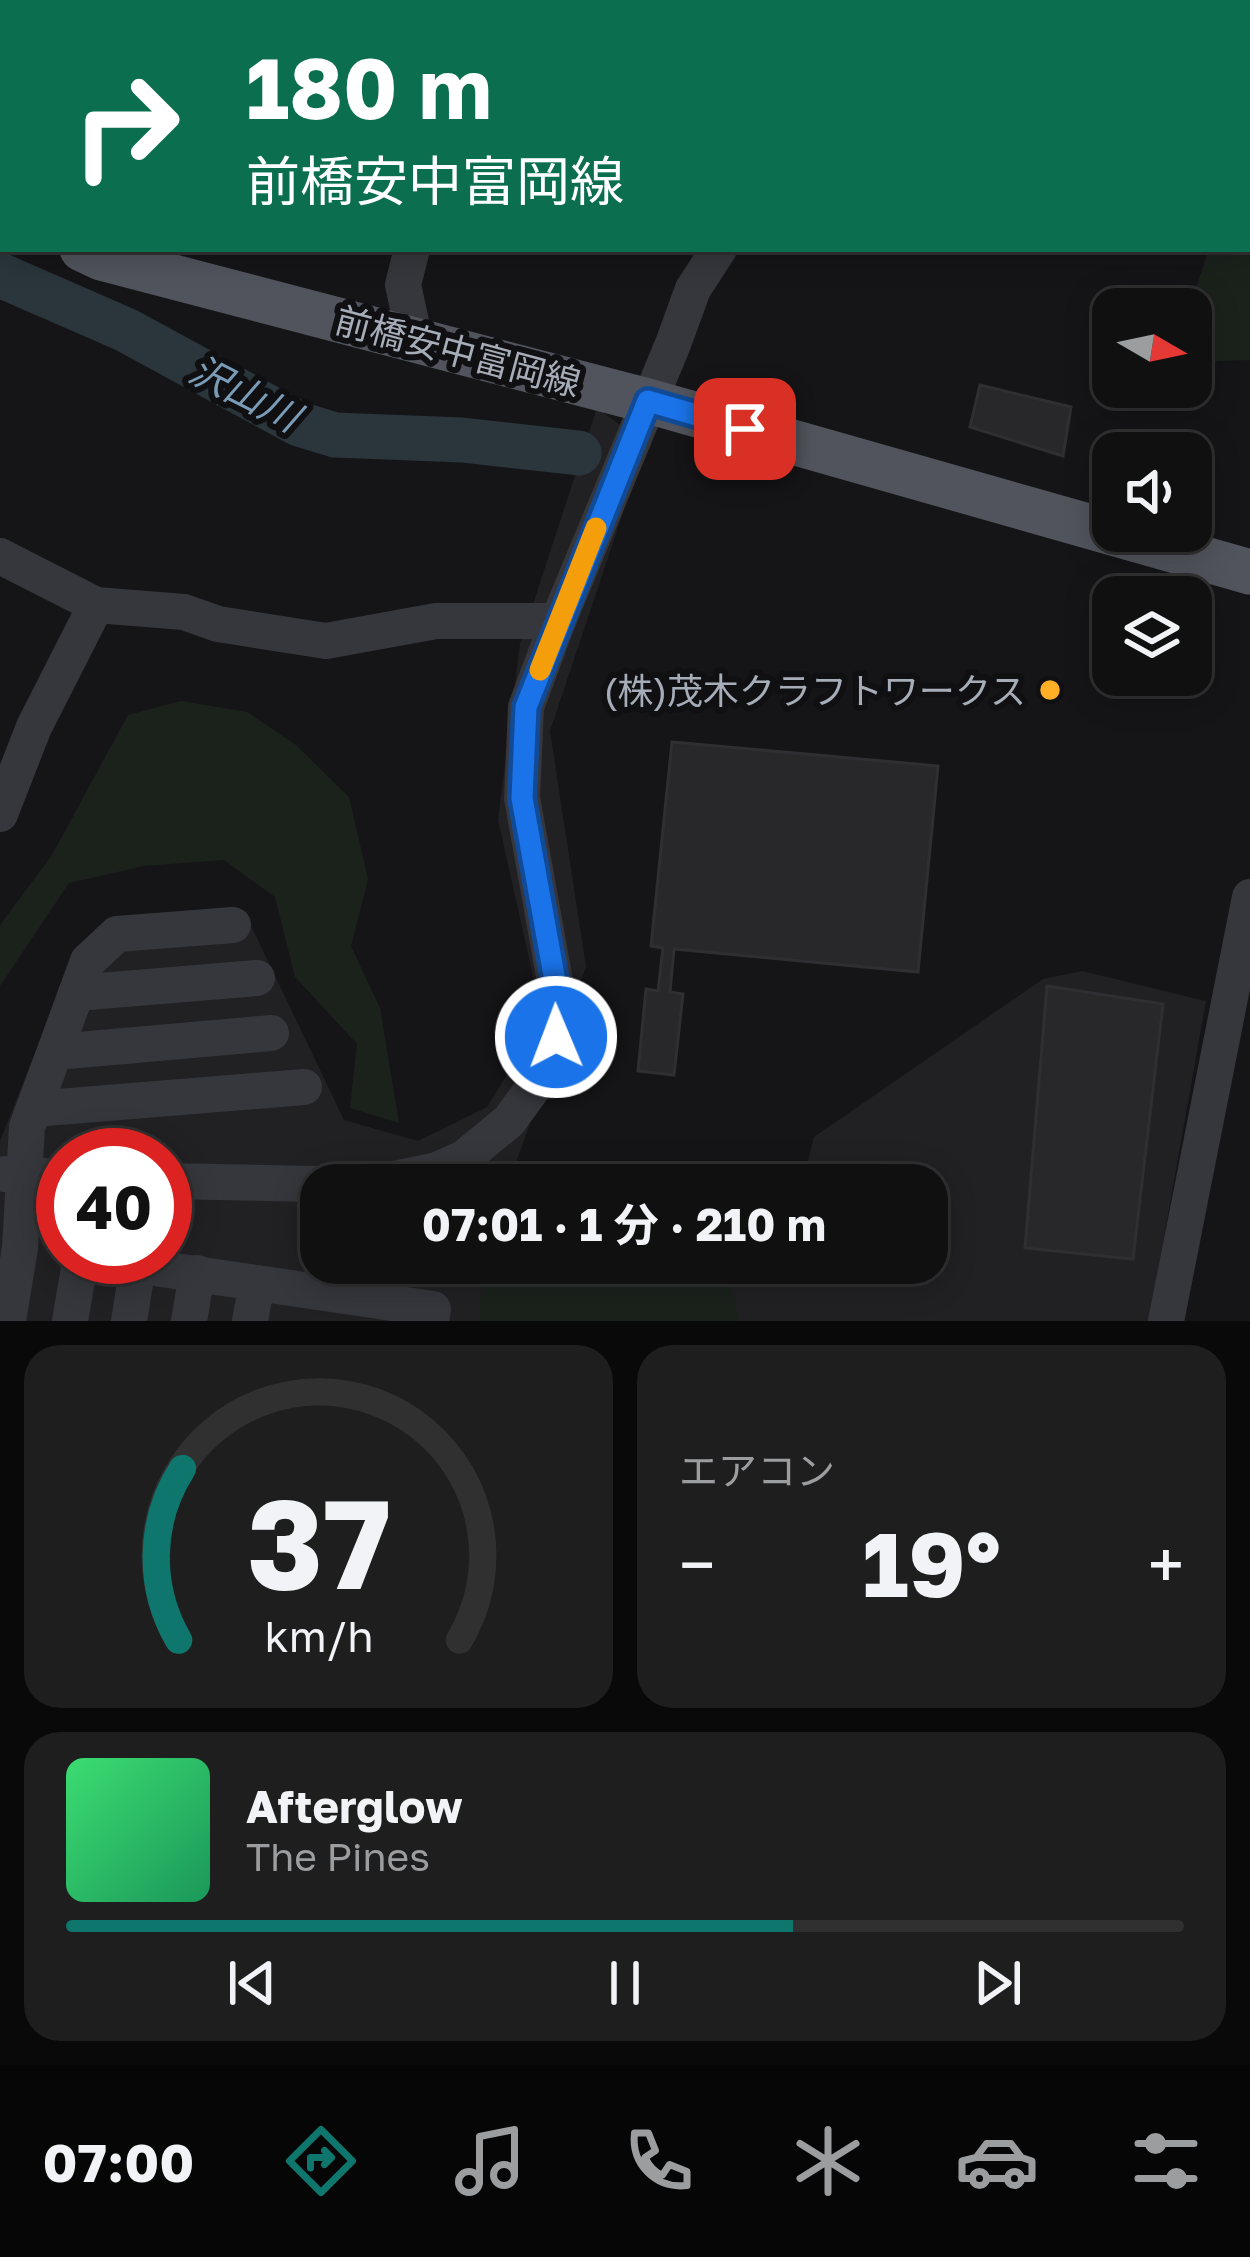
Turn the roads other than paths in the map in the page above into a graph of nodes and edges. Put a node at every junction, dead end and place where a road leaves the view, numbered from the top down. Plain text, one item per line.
1 (88, 252) edge
2 (411, 252) edge
3 (717, 252) edge
4 (415, 340) junction
5 (648, 401) junction
6 (0, 556) edge
7 (1250, 572) edge
8 (96, 605) junction
9 (558, 621) junction
10 (0, 814) edge
11 (1250, 897) edge
12 (233, 925) dead end
13 (191, 929) junction
14 (257, 978) dead end
15 (195, 983) junction
16 (76, 993) junction
17 (272, 1033) dead end
18 (199, 1039) junction
19 (56, 1052) junction
20 (304, 1087) dead end
21 (203, 1095) junction
22 (34, 1109) junction
23 (12, 1174) edge
24 (192, 1182) edge
25 (10, 1247) edge
26 (192, 1273) edge
27 (197, 1274) junction
28 (256, 1282) junction
29 (76, 1284) edge
30 (135, 1284) edge
31 (311, 1306) edge
32 (373, 1310) edge
33 (444, 1314) edge
34 (8, 1321) edge
35 (70, 1321) edge
36 (129, 1321) edge
37 (189, 1321) edge
38 (250, 1321) edge
39 (1166, 1321) edge

1 - 4 main road, 前橋安中富岡線
2 - 4 street
3 - 5 street
4 - 5 main road, 前橋安中富岡線
5 - 7 main road, 前橋安中富岡線
5 - 9 street
6 - 8 street
8 - 9 street
8 - 10 street
9 - 24 street
11 - 39 street
12 - 13 street
13 - 15 street
13 - 16 street
14 - 15 street
15 - 16 street
15 - 18 street
16 - 19 street
17 - 18 street
18 - 19 street
18 - 21 street
19 - 22 street
20 - 21 street
21 - 22 street
22 - 23 street
23 - 25 street
25 - 34 street
26 - 27 street
27 - 28 street
27 - 37 street
28 - 31 street
28 - 38 street
29 - 35 street
30 - 36 street
31 - 32 street
32 - 33 street

